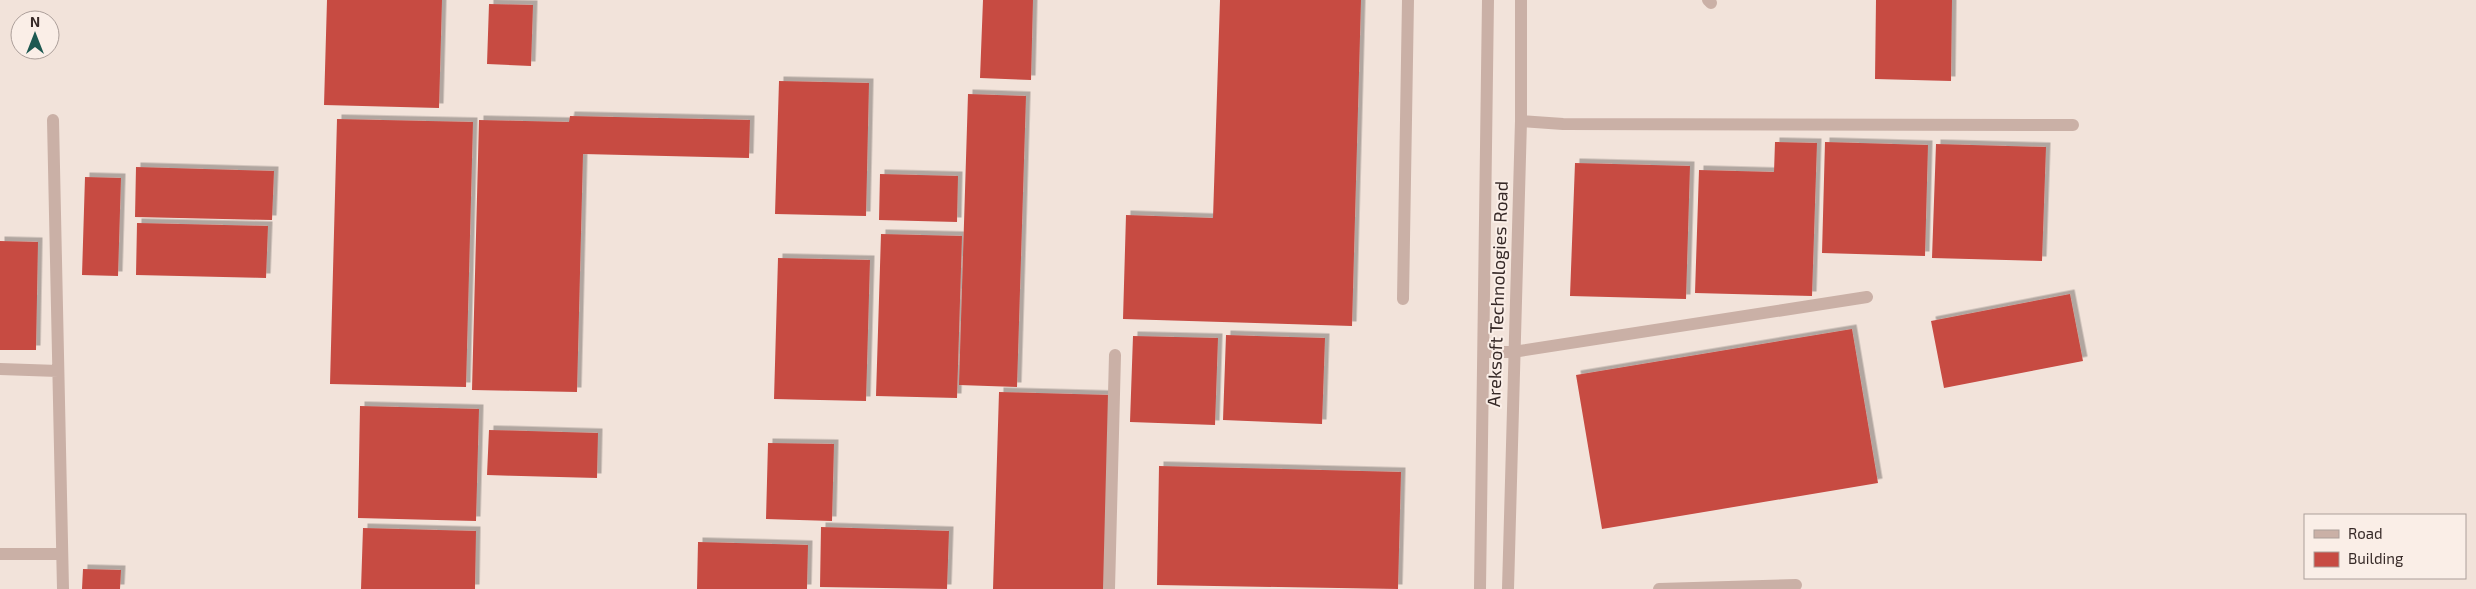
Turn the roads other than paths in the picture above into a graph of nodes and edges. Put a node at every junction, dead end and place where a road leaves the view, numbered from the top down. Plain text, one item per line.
1 (1408, 0) edge
2 (1488, 0) edge
3 (1521, 0) edge
4 (53, 120) dead end
5 (1521, 121) junction
6 (2073, 126) dead end
7 (1866, 297) dead end
8 (1403, 299) dead end
9 (1484, 352) junction
10 (1514, 352) junction
11 (1115, 355) dead end
12 (0, 369) edge
13 (58, 371) junction
14 (0, 554) edge
15 (62, 554) junction
16 (1796, 585) dead end
17 (63, 589) edge
18 (1109, 589) edge
19 (1480, 589) edge
20 (1508, 589) edge
21 (1658, 589) edge

1 - 8 street
2 - 9 street, Areksoft Technologies Road
3 - 5 street, Areksoft Technologies Road
4 - 13 street
5 - 6 street
5 - 10 street, Areksoft Technologies Road
7 - 10 street
9 - 10 street
9 - 19 street, Areksoft Technologies Road
10 - 20 street, Areksoft Technologies Road
11 - 18 street
12 - 13 street
13 - 15 street
14 - 15 street
15 - 17 street
16 - 21 street

